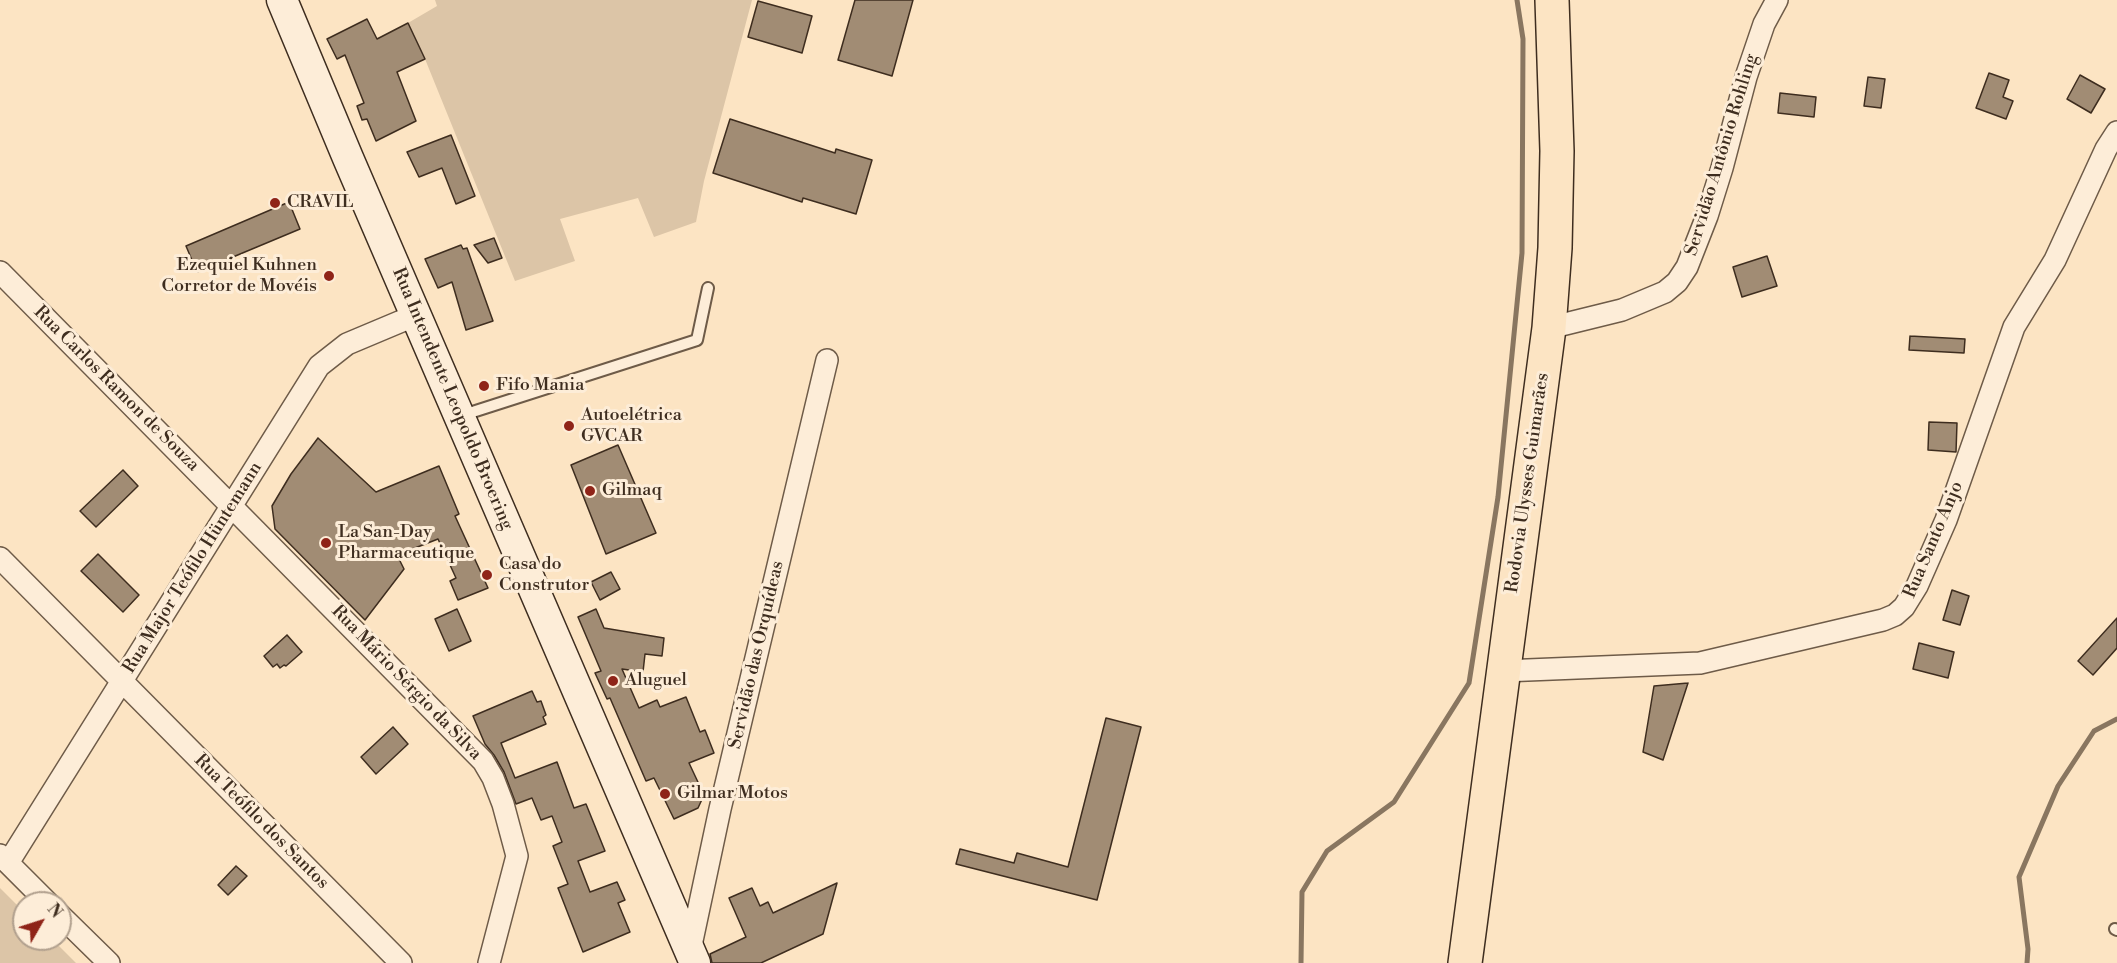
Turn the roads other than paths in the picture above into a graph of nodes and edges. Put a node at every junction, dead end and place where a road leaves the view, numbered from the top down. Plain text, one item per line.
1 (282, 0) edge
2 (1552, 0) edge
3 (1777, 0) edge
4 (2117, 132) edge
5 (0, 272) edge
6 (708, 288) dead end
7 (416, 315) junction
8 (1549, 328) junction
9 (827, 360) dead end
10 (460, 416) junction
11 (231, 506) junction
12 (0, 558) edge
13 (1503, 671) junction
14 (122, 681) junction
15 (4, 859) edge
16 (36, 891) edge
17 (72, 927) edge
18 (693, 957) edge
19 (109, 963) edge
20 (401, 963) edge
21 (489, 963) edge
22 (1464, 963) edge

1 - 7 main road, Rua Intendente Leopoldo Broering
2 - 8 highway, Rodovia Ulysses Guimarães
3 - 8 street, Servidão Antônio Rohling
4 - 13 street, Rua Santo Anjo
5 - 11 street, Rua Carlos Ramon de Souza
6 - 10 lane
7 - 10 main road, Rua Intendente Leopoldo Broering
7 - 11 street, Rua Major Teófilo Hüntemann
8 - 13 highway, Rodovia Ulysses Guimarães
9 - 18 street, Servidão das Orquídeas
10 - 18 main road, Rua Intendente Leopoldo Broering
11 - 14 street, Rua Major Teófilo Hüntemann
11 - 21 street, Rua Mário Sérgio da Silva
12 - 14 street, Rua Teófilo dos Santos
13 - 22 highway, Rodovia Ulysses Guimarães
14 - 15 street, Rua Major Teófilo Hüntemann
14 - 20 street, Rua Teófilo dos Santos
15 - 16 street
17 - 19 street

